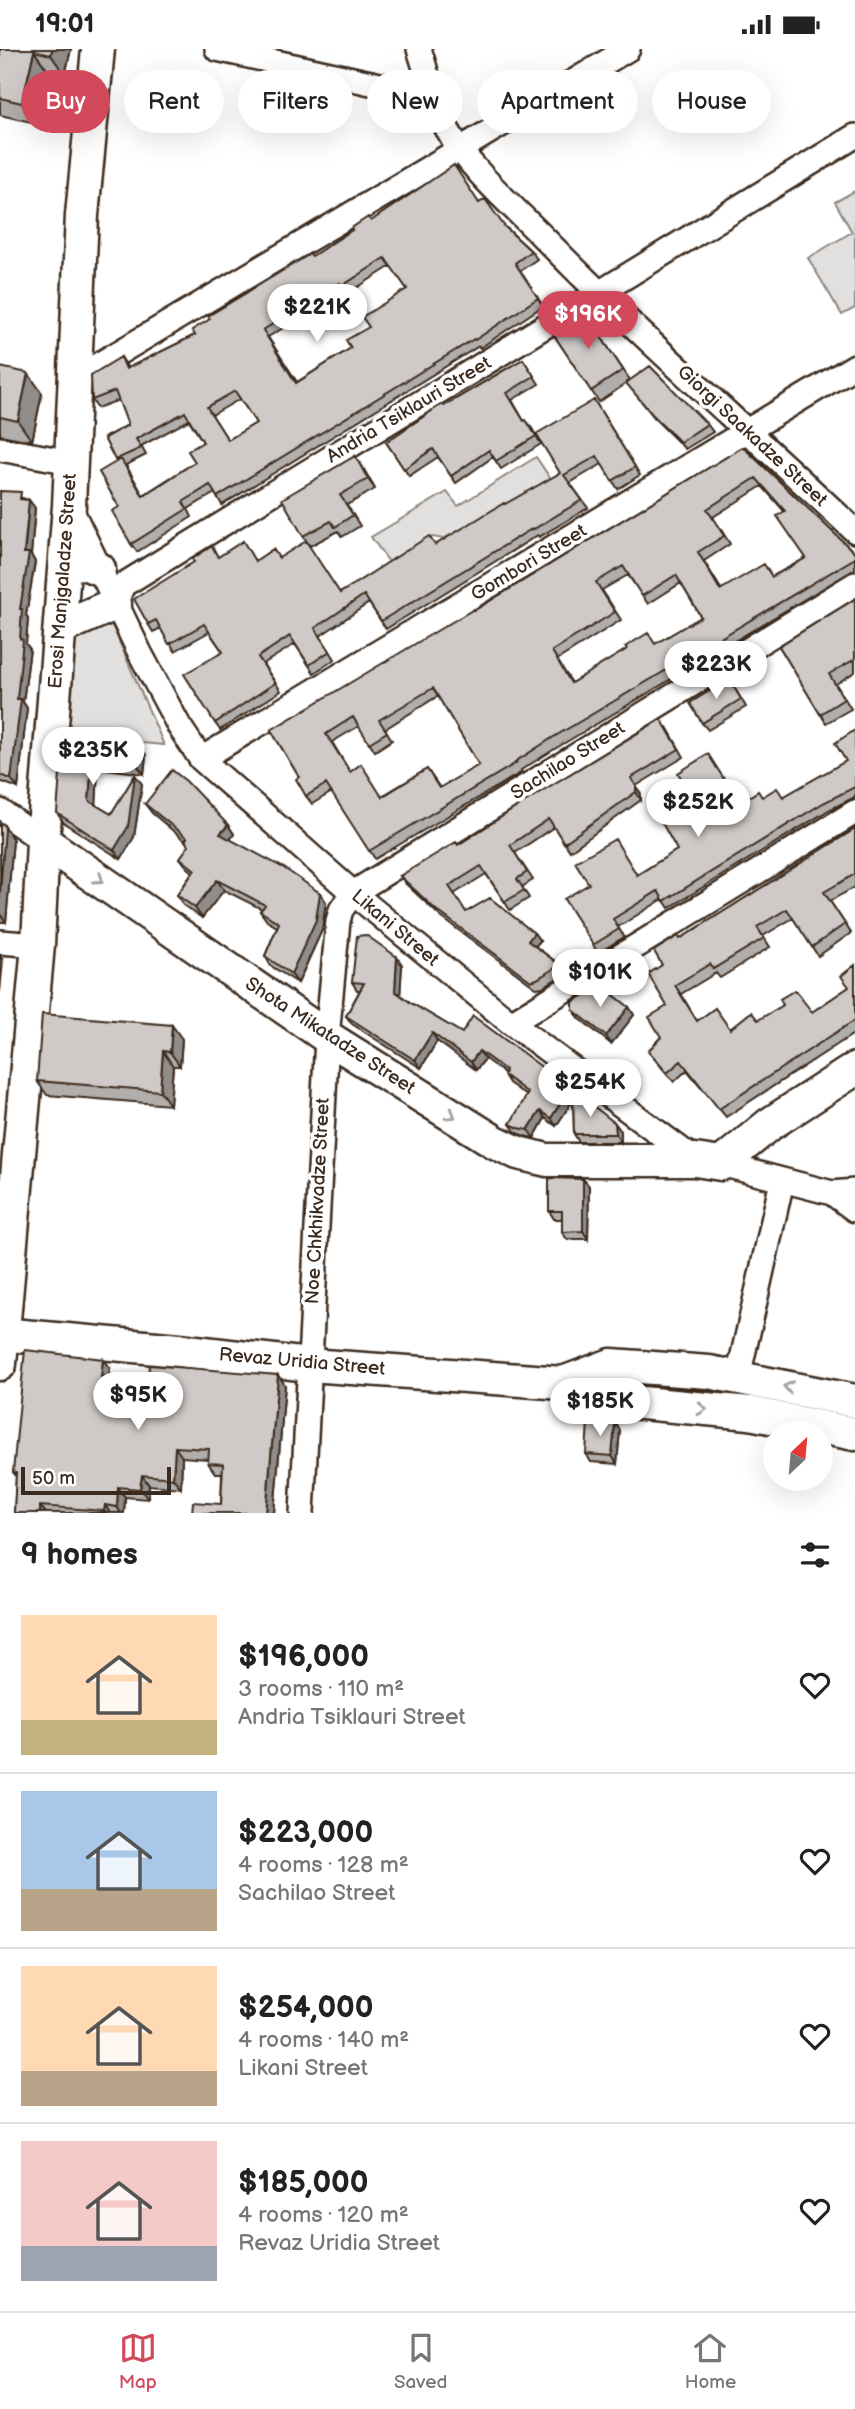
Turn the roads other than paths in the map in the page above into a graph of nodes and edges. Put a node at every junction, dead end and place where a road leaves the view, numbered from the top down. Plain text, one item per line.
1 (98, 49) edge
2 (217, 49) edge
3 (419, 49) edge
4 (628, 49) edge
5 (426, 70) edge
6 (367, 82) edge
7 (451, 133) edge
8 (855, 136) edge
9 (461, 149) junction
10 (599, 294) junction
11 (855, 366) edge
12 (74, 380) junction
13 (749, 432) junction
14 (0, 449) edge
15 (71, 462) junction
16 (69, 506) junction
17 (855, 531) edge
18 (99, 569) junction
19 (64, 571) junction
20 (855, 584) edge
21 (116, 604) junction
22 (60, 628) junction
23 (201, 759) junction
24 (0, 811) edge
25 (855, 812) edge
26 (43, 841) junction
27 (353, 893) junction
28 (0, 941) edge
29 (38, 945) junction
30 (511, 1023) junction
31 (327, 1037) junction
32 (855, 1069) edge
33 (9, 1154) edge
34 (708, 1162) junction
35 (782, 1181) junction
36 (855, 1191) edge
37 (832, 1193) junction
38 (855, 1210) edge
39 (1, 1344) edge
40 (309, 1365) junction
41 (611, 1365) junction
42 (738, 1377) junction
43 (563, 1383) junction
44 (609, 1400) junction
45 (855, 1401) edge
46 (855, 1434) edge
47 (302, 1513) edge

1 - 12 street, Erosi Manjgaladze Street
2 - 6 street
3 - 5 street, Giorgi Saakadze Street
4 - 9 street
7 - 9 street, Giorgi Saakadze Street
8 - 10 street, Andria Tsiklauri Street
9 - 10 street, Giorgi Saakadze Street
9 - 12 street
10 - 13 street, Giorgi Saakadze Street
10 - 21 street, Andria Tsiklauri Street
11 - 13 street, Gombori Street
12 - 15 street, Erosi Manjgaladze Street
13 - 17 street, Giorgi Saakadze Street
13 - 23 street, Gombori Street
14 - 15 street
15 - 16 street, Erosi Manjgaladze Street
16 - 18 street, Likani Street
16 - 19 street, Erosi Manjgaladze Street
18 - 19 street
18 - 21 street, Likani Street
19 - 21 street
19 - 22 street, Erosi Manjgaladze Street
20 - 27 street, Sachilao Street
21 - 22 street
21 - 23 street, Likani Street
22 - 26 street, Erosi Manjgaladze Street
23 - 27 street, Likani Street
24 - 26 street, Shota Mikatadze Street
25 - 30 street
26 - 29 street, Erosi Manjgaladze Street
26 -> 31 street, Shota Mikatadze Street
27 - 30 street, Likani Street
27 - 31 street, Noe Chkhikvadze Street
28 - 29 street
29 - 33 street, Erosi Manjgaladze Street
30 - 34 street, Likani Street
31 -> 34 street, Shota Mikatadze Street
31 - 40 street, Noe Chkhikvadze Street
32 - 34 street
33 - 39 street, Erosi Manjgaladze Street
34 - 35 street, Likani Street
35 - 37 street, Likani Street
35 - 42 street
36 - 37 street, Likani Street
37 - 38 street
39 - 40 street, Revaz Uridia Street
40 - 43 street, Revaz Uridia Street
40 - 47 street, Noe Chkhikvadze Street
41 - 42 street, Revaz Uridia Street
41 - 43 street, Revaz Uridia Street
41 - 44 street
45 -> 42 street, Revaz Uridia Street
43 - 44 street, Revaz Uridia Street
44 -> 46 street, Revaz Uridia Street

